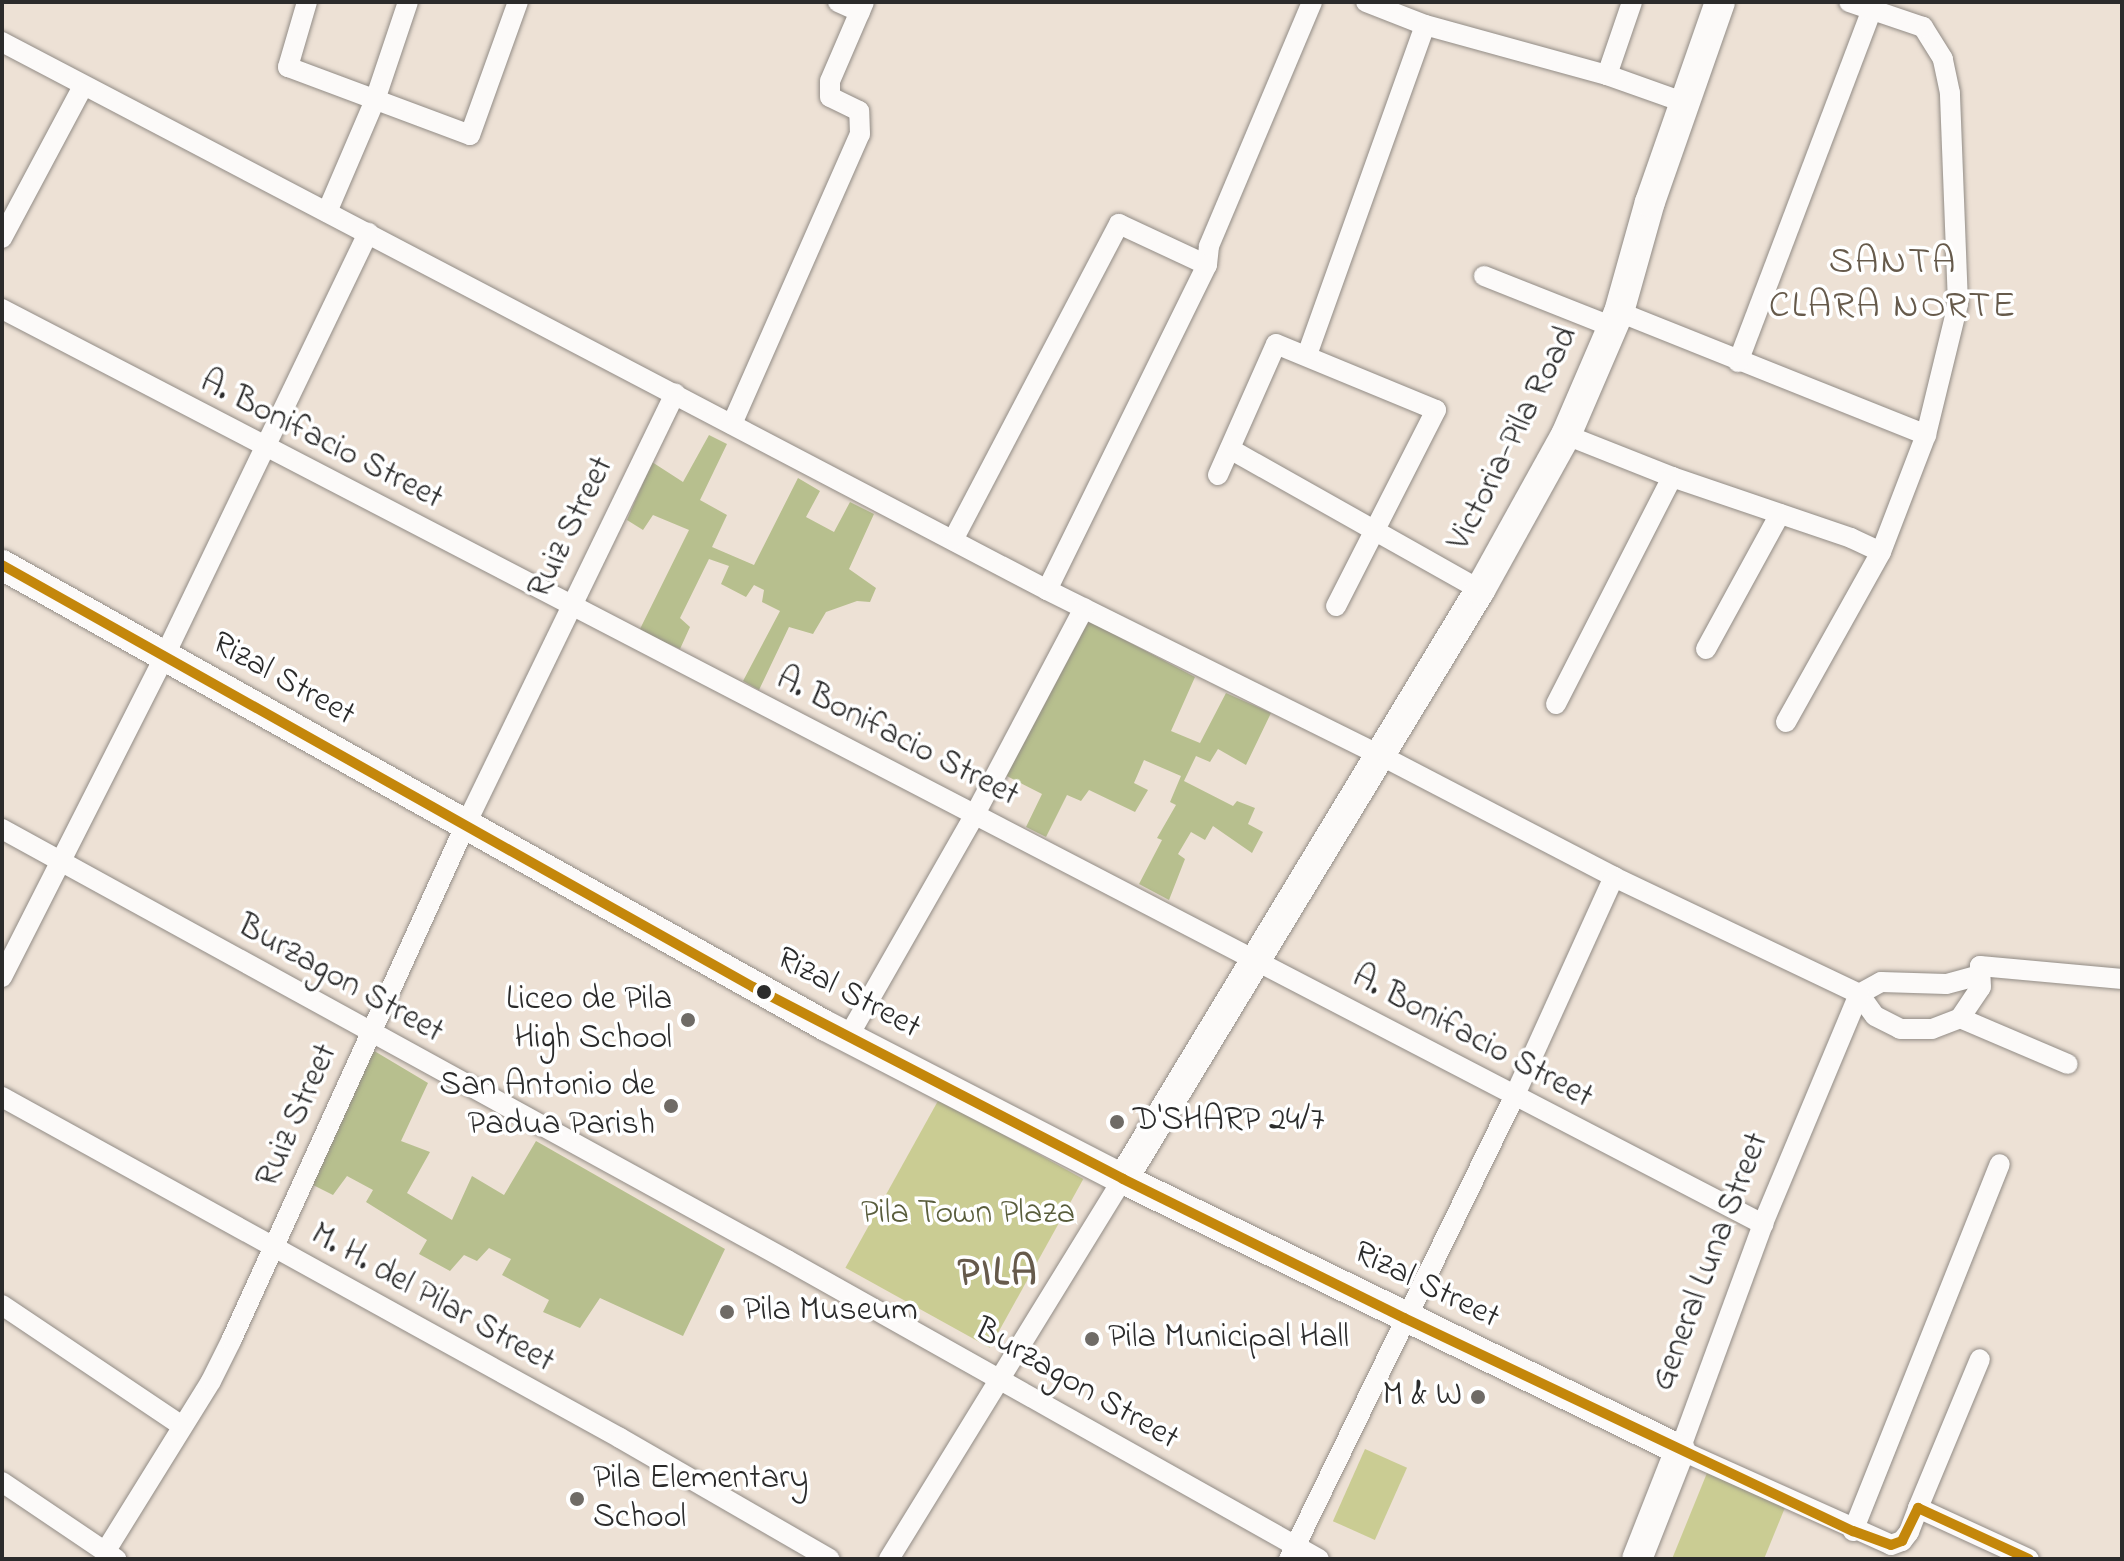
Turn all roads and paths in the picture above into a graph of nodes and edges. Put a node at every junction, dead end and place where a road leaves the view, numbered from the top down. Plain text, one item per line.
1 (307, 2) edge
2 (408, 2) edge
3 (518, 2) edge
4 (838, 2) edge
5 (1312, 2) edge
6 (1366, 2) edge
7 (1632, 2) edge
8 (1720, 2) edge
9 (1849, 2) edge
10 (862, 7) edge
11 (1872, 10) junction
12 (1425, 25) junction
13 (2, 42) edge
14 (1607, 75) junction
15 (83, 86) junction
16 (375, 100) junction
17 (1683, 102) junction
18 (327, 212) junction
19 (368, 233) junction
20 (2, 238) edge
21 (1207, 265) junction
22 (1484, 276) dead end
23 (2, 309) edge
24 (1616, 320) junction
25 (1307, 355) junction
26 (1738, 362) junction
27 (675, 393) junction
28 (732, 424) junction
29 (1566, 435) junction
30 (1926, 435) junction
31 (264, 449) junction
32 (1230, 449) junction
33 (1218, 475) dead end
34 (1672, 477) junction
35 (1780, 514) junction
36 (1375, 530) junction
37 (953, 540) junction
38 (1881, 552) junction
39 (2, 565) edge
40 (1047, 590) junction
41 (1480, 590) junction
42 (569, 605) junction
43 (1336, 606) dead end
44 (1084, 608) junction
45 (1706, 649) dead end
46 (164, 657) junction
47 (1556, 704) dead end
48 (1786, 722) dead end
49 (1378, 754) junction
50 (975, 814) junction
51 (465, 826) junction
52 (2, 829) edge
53 (62, 861) junction
54 (1614, 877) junction
55 (1256, 959) junction
56 (1980, 975) junction
57 (2, 977) edge
58 (2122, 979) edge
59 (1859, 994) junction
60 (1960, 1018) junction
61 (370, 1034) junction
62 (848, 1037) junction
63 (2068, 1064) dead end
64 (2, 1097) edge
65 (1514, 1097) junction
66 (2000, 1164) dead end
67 (1123, 1179) junction
68 (1763, 1224) junction
69 (272, 1249) junction
70 (2, 1305) edge
71 (1404, 1318) junction
72 (1980, 1359) dead end
73 (1001, 1379) junction
74 (182, 1426) junction
75 (1680, 1450) junction
76 (2, 1482) edge
77 (1918, 1508) junction
78 (1853, 1531) junction
79 (1292, 1553) edge
80 (110, 1555) edge
81 (830, 1559) edge
82 (889, 1559) edge
83 (1319, 1559) edge
84 (1637, 1559) edge
85 (2029, 1559) edge

1 - 16 street
2 - 16 street
3 - 16 street
4 - 10 street
5 - 21 street
6 - 12 street
7 - 14 street
8 - 17 main road, Victoria-Pila Road
9 - 11 street
10 - 28 street
11 - 26 street
11 - 30 street
12 - 14 street
12 - 25 street
13 - 15 street
14 - 17 street
15 - 18 street
15 - 20 street
16 - 18 street
17 - 24 main road, Victoria-Pila Road
18 - 19 street
19 - 27 street
19 - 31 street
21 - 37 street
21 - 40 street
22 - 24 street
23 - 31 street, A. Bonifacio Street
24 - 26 street
24 - 29 main road, Victoria-Pila Road
25 - 32 street
25 - 36 street
26 - 30 street
27 - 28 street
27 - 42 street, Ruiz Street
28 - 37 street
29 - 34 street
29 - 41 main road, Victoria-Pila Road
30 - 38 street
31 - 42 street, A. Bonifacio Street
31 - 46 street
32 - 33 street
32 - 36 street
34 - 35 street
34 - 47 street
35 - 38 street
35 - 45 street
36 - 41 street
36 - 43 street
37 - 40 street
38 - 48 street
39 - 46 main road, Rizal Street
40 - 44 street
41 - 49 main road, Victoria-Pila Road
42 - 50 street, A. Bonifacio Street
42 - 51 street, Ruiz Street
44 - 49 street
44 - 50 street
46 - 51 main road, Rizal Street
46 - 53 street
49 - 54 street
49 - 55 main road, Victoria-Pila Road
50 - 55 street, A. Bonifacio Street
50 - 62 street
51 - 61 street, Ruiz Street
51 - 62 main road, Rizal Street
52 - 53 street, Burzagon Street
53 - 57 street
53 - 61 street, Burzagon Street
54 - 59 street
54 - 65 street
55 - 65 street, A. Bonifacio Street
55 - 67 main road, Victoria-Pila Road
56 - 58 street
56 - 59 street
56 - 60 street
59 - 60 street
59 - 68 street, General Luna Street
60 - 63 street
61 - 69 street, Ruiz Street
61 - 73 street, Burzagon Street
62 - 67 main road, Rizal Street
64 - 69 street, M. H. del Pilar Street
65 - 68 street, A. Bonifacio Street
65 - 71 street
66 - 78 street
67 - 71 main road, Rizal Street
67 - 73 street
68 - 75 street, General Luna Street
69 - 74 street, Ruiz Street
69 - 81 street, M. H. del Pilar Street
70 - 74 street
71 - 75 main road, Rizal Street
71 - 79 street
72 - 77 street
73 - 79 street, Burzagon Street
73 - 82 street
74 - 80 street, Ruiz Street
75 - 78 street
75 - 84 main road, General Luna Street
76 - 80 street
77 - 78 street
77 - 85 street
79 - 83 street, Burzagon Street

